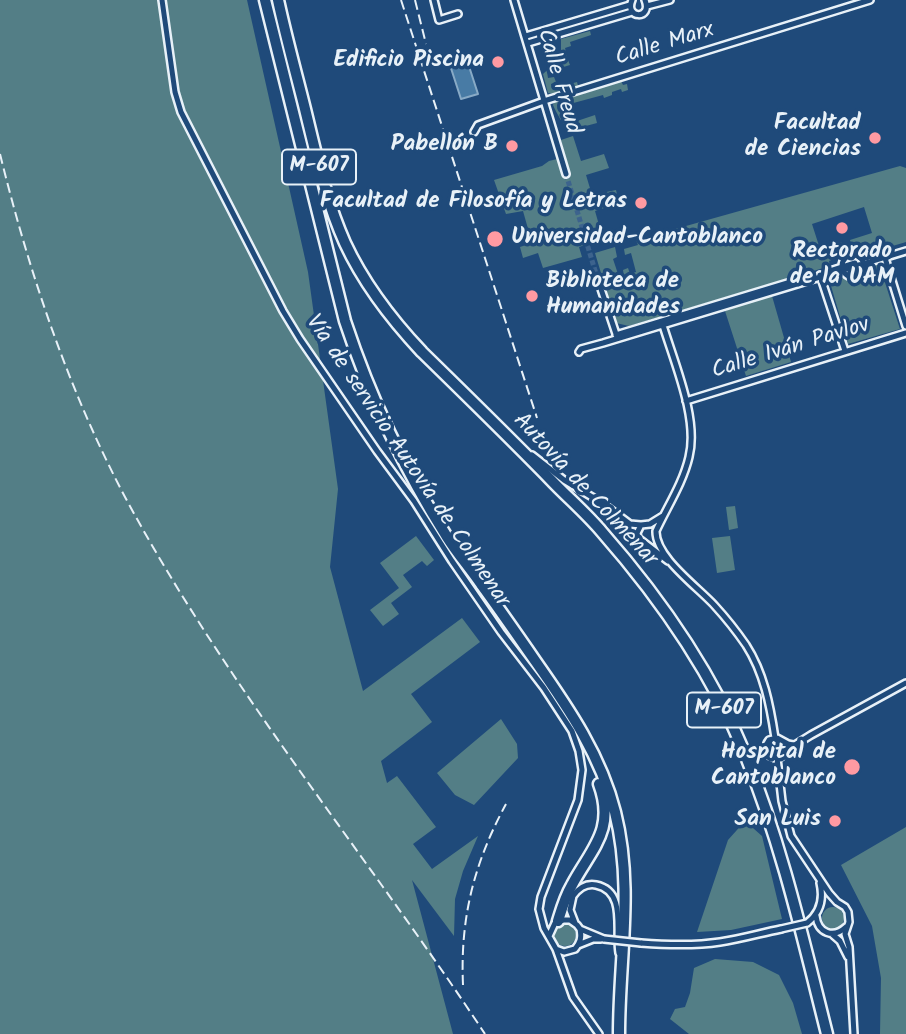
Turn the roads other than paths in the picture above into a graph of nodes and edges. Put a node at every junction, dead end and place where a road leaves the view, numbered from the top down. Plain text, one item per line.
1 (162, 0) edge
2 (263, 0) edge
3 (278, 0) edge
4 (283, 0) edge
5 (433, 0) edge
6 (514, 0) edge
7 (670, 0) edge
8 (870, 0) edge
9 (646, 3) edge
10 (631, 6) edge
11 (458, 14) dead end
12 (527, 40) junction
13 (288, 43) junction
14 (544, 101) junction
15 (474, 132) dead end
16 (566, 174) tunnel mouth
17 (906, 250) edge
18 (885, 256) junction
19 (864, 262) junction
20 (843, 269) junction
21 (821, 275) junction
22 (597, 277) tunnel mouth
23 (663, 324) junction
24 (906, 326) edge
25 (906, 333) edge
26 (617, 337) junction
27 (845, 351) junction
28 (579, 352) dead end
29 (686, 401) junction
30 (515, 443) junction
31 (663, 516) junction
32 (650, 524) junction
33 (641, 525) junction
34 (656, 534) junction
35 (646, 543) junction
36 (678, 570) junction
37 (906, 683) edge
38 (583, 734) junction
39 (775, 738) junction
40 (785, 743) junction
41 (795, 745) junction
42 (784, 753) junction
43 (777, 758) junction
44 (817, 876) junction
45 (837, 902) junction
46 (821, 905) junction
47 (816, 916) junction
48 (558, 921) junction
49 (575, 923) junction
50 (807, 923) junction
51 (818, 926) junction
52 (846, 927) junction
53 (580, 929) junction
54 (832, 934) junction
55 (549, 936) junction
56 (604, 939) junction
57 (578, 945) junction
58 (556, 949) junction
59 (850, 963) junction
60 (622, 966) junction
61 (598, 1034) edge
62 (619, 1034) edge
63 (827, 1034) edge
64 (854, 1034) edge

1 - 55 street, Vía de servicio Autovía de Colmenar
2 - 38 highway, M-607
3 - 13 highway, Autovía de Colmenar / M-607
4 - 13 highway
5 - 11 street
6 - 12 street, Calle Freud
7 - 9 street
8 - 14 street, Calle Marx
9 - 10 street
10 - 12 street
12 - 14 street, Calle Freud
13 - 30 highway, Autovía de Colmenar / M-607
14 - 15 street, Calle Marx
14 - 16 street, Calle Freud
17 - 18 street
18 - 19 street
18 - 24 street
19 - 20 street
19 - 20 street
19 - 20 street
20 - 21 street
21 - 23 street
21 - 27 street
22 - 26 street
23 - 26 street
23 - 29 street
25 - 27 street, Calle Iván Pavlov
26 - 28 street
27 - 29 street, Calle Iván Pavlov
29 - 31 street
30 - 33 street
30 - 63 highway, Autovía de Colmenar / M-607
31 - 32 street
31 - 34 street
32 - 33 street
32 - 34 street
33 - 35 street
34 - 35 street
34 - 36 street
35 - 36 street
36 - 39 street
37 - 41 street
38 - 48 highway
38 - 60 highway, M-607
39 - 40 street
39 - 43 street
40 - 41 street
40 - 42 street
41 - 42 street
42 - 43 street
43 - 44 street
44 - 45 street
44 - 46 street
45 - 46 street
45 - 52 street
46 - 47 street
47 - 50 street
47 - 51 street
48 - 49 street
48 - 55 street
49 - 53 street
49 - 60 street
50 - 51 street
50 - 56 street, bridge
51 - 54 street
52 - 54 street
52 - 59 street
53 - 56 street
53 - 57 street
54 - 59 street
55 - 58 street
56 - 57 street
57 - 58 street
58 - 61 street
59 - 64 street
60 - 62 highway, M-607

